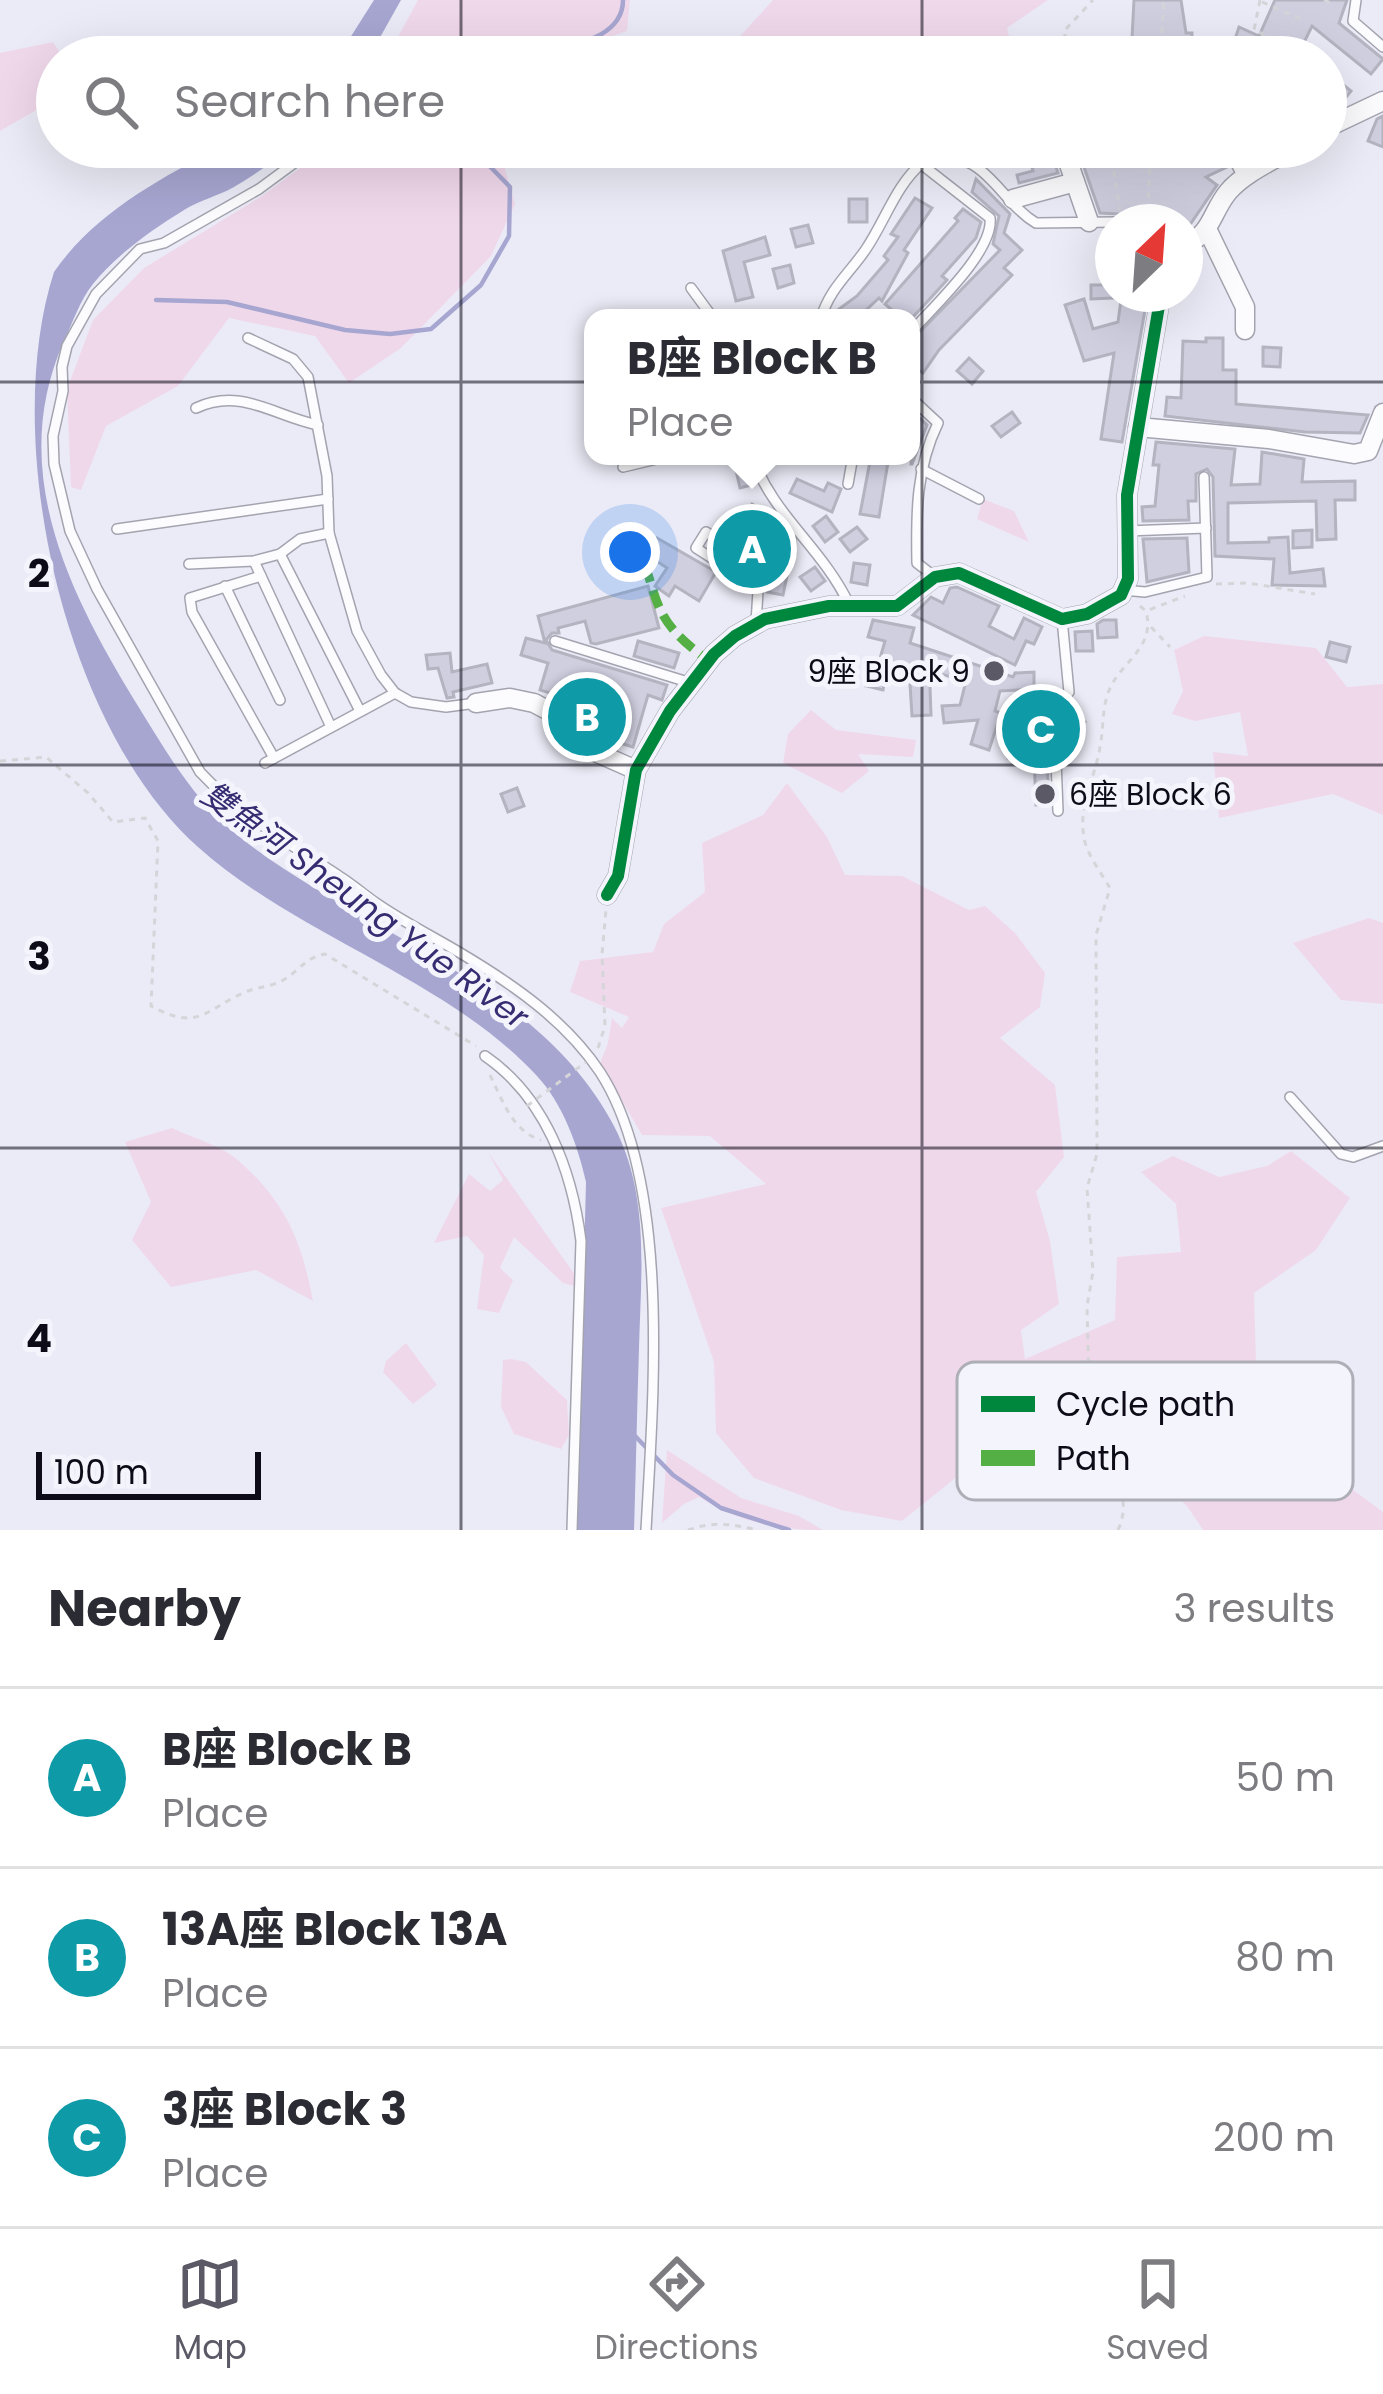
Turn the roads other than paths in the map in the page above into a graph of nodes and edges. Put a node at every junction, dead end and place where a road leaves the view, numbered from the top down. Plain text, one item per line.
1 (1356, 0) edge
2 (1383, 47) edge
3 (1383, 101) edge
4 (1347, 118) edge
5 (288, 168) edge
6 (918, 168) edge
7 (926, 168) edge
8 (976, 168) edge
9 (1071, 168) edge
10 (1238, 168) edge
11 (1262, 168) edge
12 (1244, 179) junction
13 (1075, 182) junction
14 (1013, 200) junction
15 (1089, 223) junction
16 (1095, 223) edge
17 (1208, 231) junction
18 (1203, 234) edge
19 (691, 288) dead end
20 (706, 309) edge
21 (824, 309) edge
22 (1159, 312) edge
23 (920, 322) edge
24 (1245, 330) dead end
25 (248, 338) dead end
26 (920, 406) edge
27 (196, 408) dead end
28 (1383, 413) edge
29 (319, 424) junction
30 (1138, 427) junction
31 (631, 465) edge
32 (756, 465) edge
33 (852, 465) edge
34 (623, 467) dead end
35 (921, 470) junction
36 (1204, 477) dead end
37 (848, 484) dead end
38 (328, 499) junction
39 (979, 500) dead end
40 (790, 520) junction
41 (1206, 528) junction
42 (117, 529) dead end
43 (1126, 531) junction
44 (329, 532) junction
45 (734, 550) dead end
46 (280, 554) junction
47 (791, 554) dead end
48 (254, 561) junction
49 (189, 564) dead end
50 (261, 575) junction
51 (935, 577) junction
52 (225, 586) junction
53 (1123, 590) junction
54 (849, 604) junction
55 (1062, 619) junction
56 (756, 623) junction
57 (555, 641) dead end
58 (691, 683) junction
59 (395, 694) junction
60 (280, 700) dead end
61 (476, 703) joint
62 (1054, 710) junction
63 (360, 711) junction
64 (1025, 711) dead end
65 (331, 727) junction
66 (636, 770) junction
67 (1058, 811) dead end
68 (607, 896) road end
69 (484, 1056) road end
70 (1290, 1097) dead end
71 (1383, 1146) edge
72 (572, 1530) edge
73 (646, 1530) edge

1 - 2 lane
3 - 4 street
5 - 73 lane
6 - 21 lane
7 - 23 lane
8 - 14 lane
9 - 13 street
10 - 12 lane
11 - 12 street
12 - 17 street
13 - 14 street
13 - 15 street
14 - 15 lane
15 - 16 lane
17 - 18 street
17 - 24 street
19 - 20 lane
22 - 30 street
25 - 29 lane
26 - 35 lane
27 - 29 lane
28 - 30 street
29 - 38 lane
30 - 43 street
31 - 34 lane
32 - 40 lane
33 - 37 lane
35 - 39 lane
35 - 51 lane
36 - 41 lane
38 - 42 lane
38 - 44 lane
40 - 47 lane
40 - 54 lane
41 - 43 lane
41 - 53 lane
43 - 53 street
44 - 46 lane
44 - 59 lane
45 - 56 lane
46 - 48 lane
46 - 63 lane
48 - 49 lane
48 - 50 lane
50 - 52 lane
50 - 65 lane
51 - 54 street
51 - 55 street
52 - 60 lane
52 - 65 lane
53 - 55 street
54 - 56 street
55 - 62 lane
56 - 58 street
57 - 58 lane
58 - 66 street
59 - 61 lane
59 - 63 lane
61 - 66 street
62 - 64 lane
62 - 67 lane
63 - 65 lane
66 - 68 street
69 - 72 lane
70 - 71 lane

